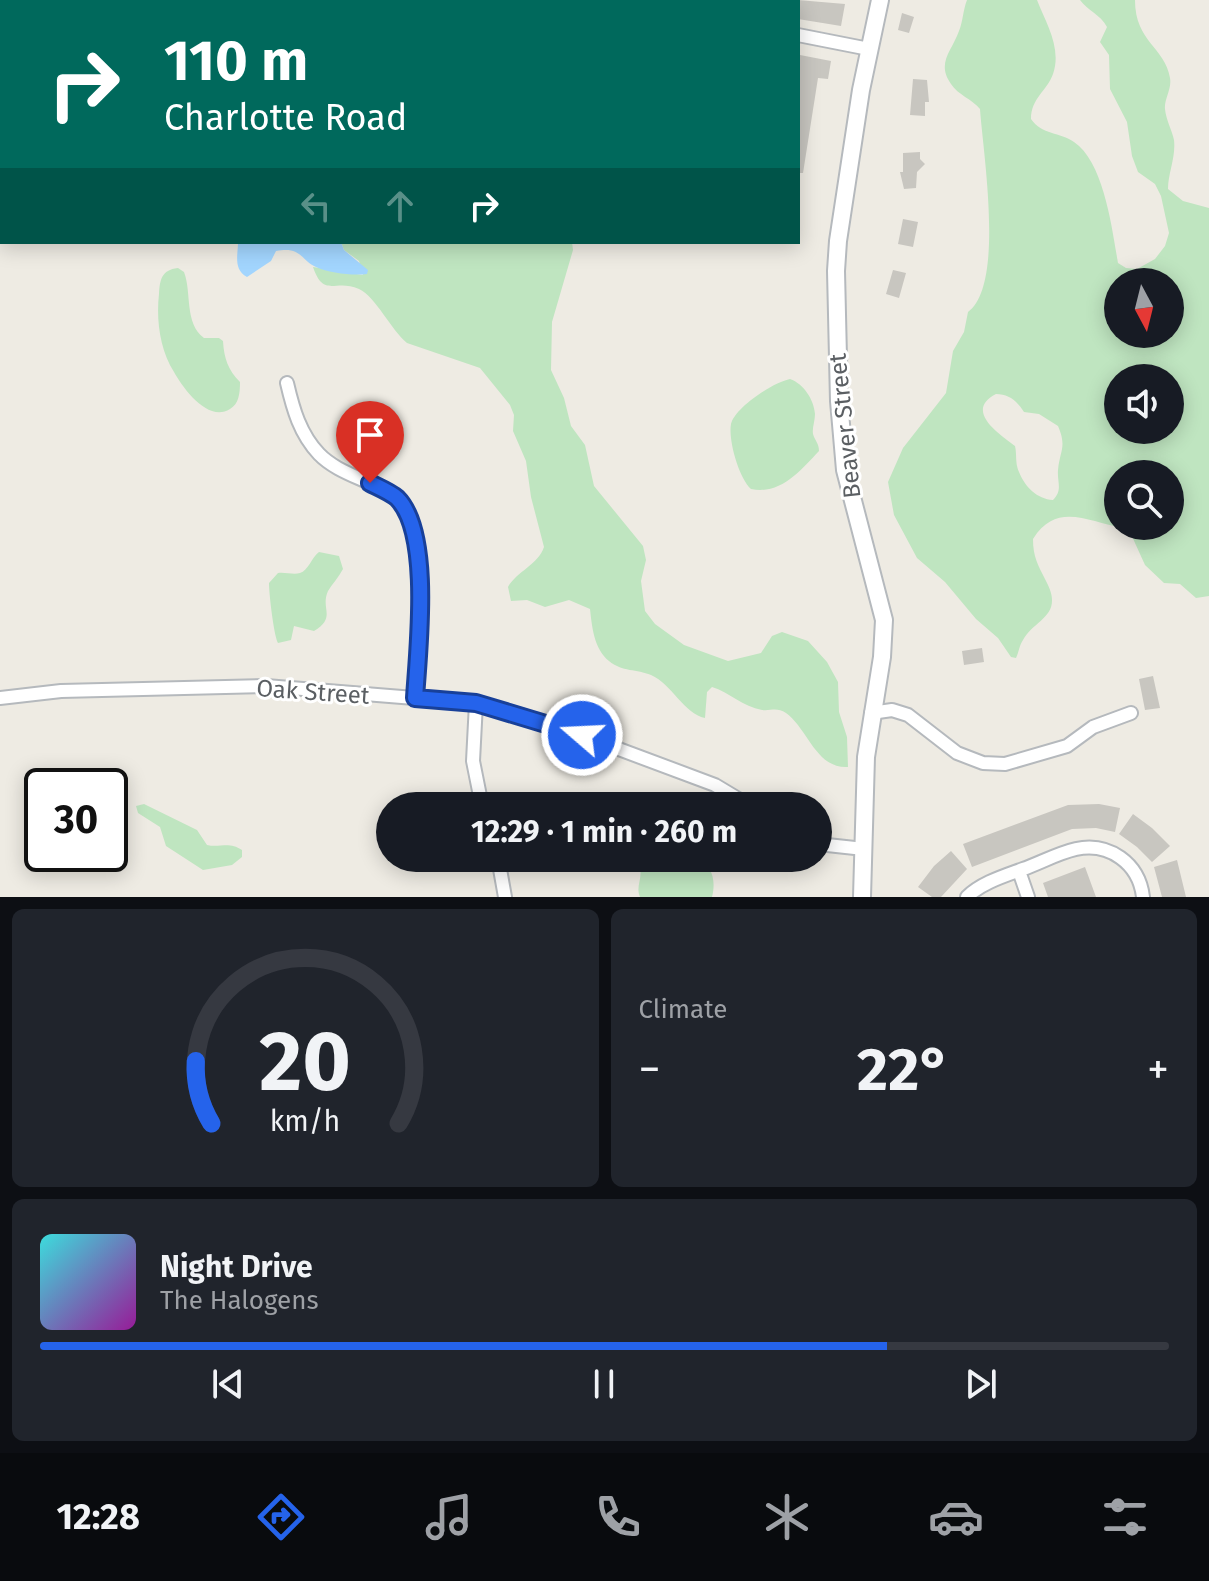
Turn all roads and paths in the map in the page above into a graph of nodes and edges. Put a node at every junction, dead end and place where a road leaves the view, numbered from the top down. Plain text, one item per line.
1 (880, 0) edge
2 (800, 35) edge
3 (869, 49) junction
4 (287, 383) dead end
5 (0, 698) edge
6 (415, 698) junction
7 (476, 703) junction
8 (871, 713) junction
9 (1131, 713) dead end
10 (479, 792) edge
11 (727, 792) edge
12 (832, 846) edge
13 (864, 849) junction
14 (1019, 871) junction
15 (501, 872) edge
16 (505, 897) edge
17 (862, 897) edge
18 (967, 897) edge
19 (1028, 897) edge
20 (1143, 897) edge

1 - 3 street, Beaver Street
2 - 3 street
3 - 8 street, Beaver Street
4 - 6 street
5 - 6 street, Oak Street
6 - 7 street, Oak Street
7 - 10 street
7 - 11 street, Oak Street
8 - 9 street
8 - 13 street, Beaver Street
12 - 13 street
13 - 17 street, Beaver Street
14 - 18 street
14 - 19 street
14 - 20 street
15 - 16 street

